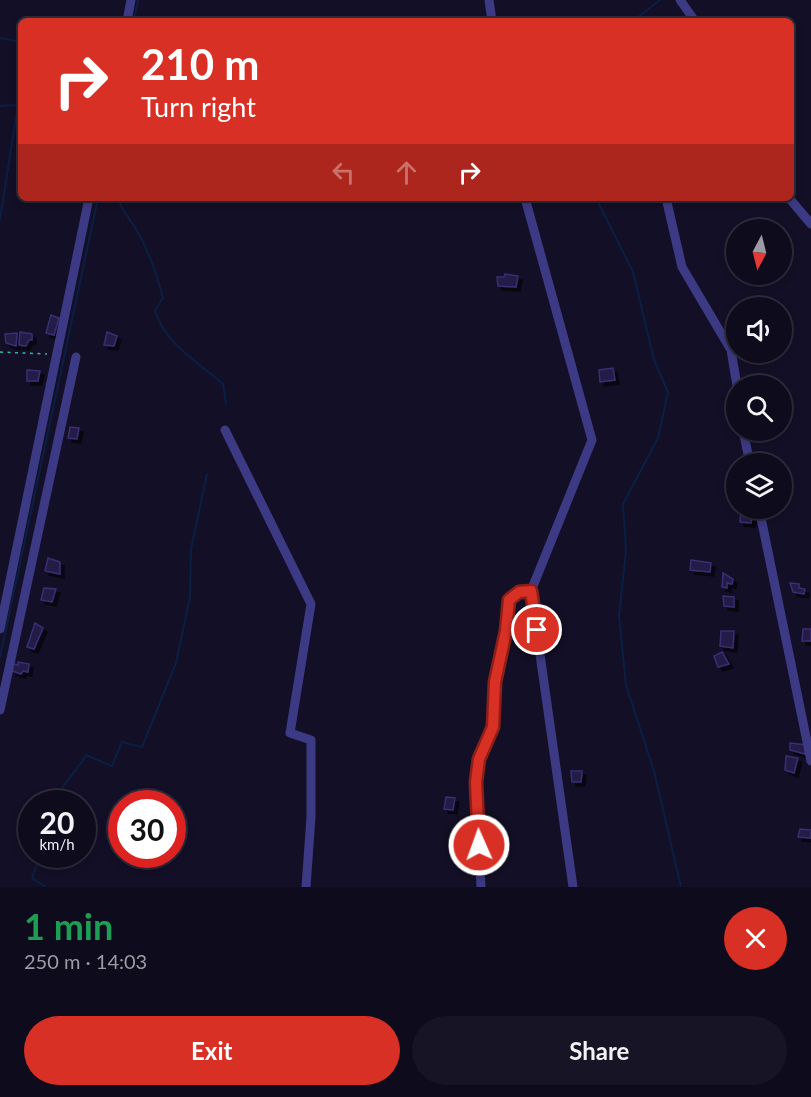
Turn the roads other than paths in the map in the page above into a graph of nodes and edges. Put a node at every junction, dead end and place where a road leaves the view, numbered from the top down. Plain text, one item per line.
1 (131, 0) edge
2 (489, 0) edge
3 (680, 0) edge
4 (128, 18) edge
5 (492, 18) edge
6 (693, 18) edge
7 (88, 201) edge
8 (526, 201) edge
9 (667, 201) edge
10 (792, 201) edge
11 (811, 224) edge
12 (76, 357) dead end
13 (734, 375) edge
14 (225, 430) dead end
15 (761, 519) edge
16 (531, 591) junction
17 (0, 628) edge
18 (0, 710) edge
19 (811, 761) edge
20 (306, 887) edge
21 (481, 887) edge
22 (573, 887) edge

1 - 4 street
2 - 5 street
3 - 6 street
7 - 17 street
8 - 16 street
9 - 13 street
10 - 11 street
12 - 18 street
14 - 20 street
15 - 19 street
16 - 21 street
16 - 22 street

